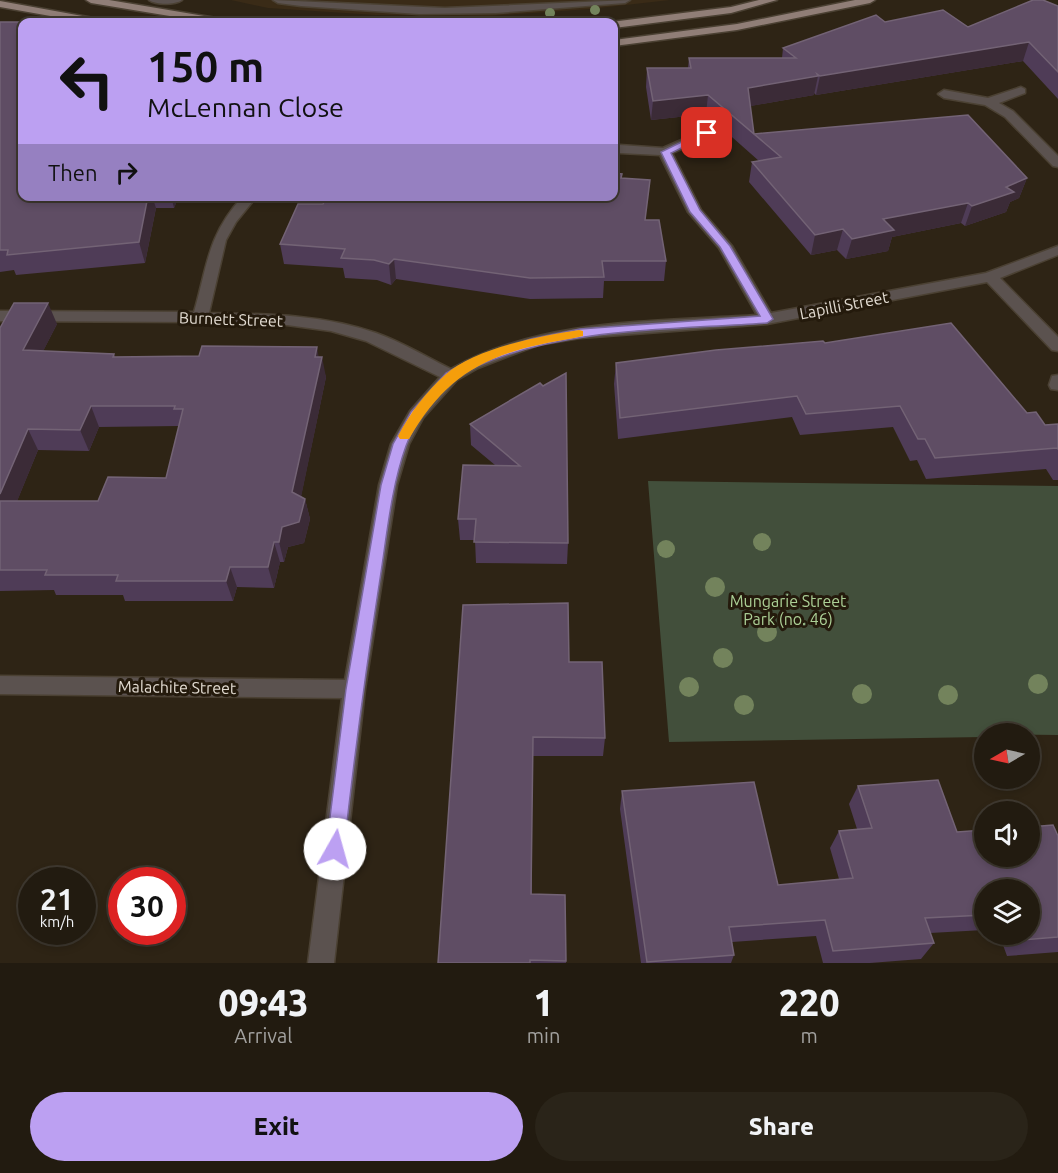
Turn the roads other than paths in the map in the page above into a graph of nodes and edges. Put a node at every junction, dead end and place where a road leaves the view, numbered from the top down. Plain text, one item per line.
1 (91, 0) edge
2 (154, 0) edge
3 (177, 0) edge
4 (278, 0) edge
5 (625, 0) edge
6 (772, 0) edge
7 (870, 0) edge
8 (334, 3) edge
9 (0, 4) edge
10 (498, 5) edge
11 (77, 18) edge
12 (198, 18) edge
13 (618, 24) edge
14 (618, 42) edge
15 (1021, 91) dead end
16 (944, 94) dead end
17 (989, 102) junction
18 (707, 133) dead end
19 (620, 149) dead end
20 (665, 152) junction
21 (1058, 163) edge
22 (246, 201) edge
23 (1058, 250) edge
24 (990, 277) junction
25 (0, 316) edge
26 (200, 317) junction
27 (767, 319) junction
28 (1058, 346) edge
29 (451, 376) junction
30 (0, 685) edge
31 (354, 689) junction
32 (321, 963) edge

1 - 12 main road
2 - 3 street
4 - 8 street
5 - 10 street
6 - 13 main road
7 - 14 main road
8 - 10 street
9 - 11 main road
15 - 17 street
16 - 17 street
17 - 21 street
18 - 20 street
19 - 20 street
20 - 27 street
22 - 26 street
23 - 24 street, Lapilli Street
24 - 27 street, Lapilli Street
24 - 28 street
25 - 26 street, Burnett Street
26 - 29 street, Burnett Street
27 - 29 street, Lapilli Street
29 - 31 street, Lapilli Street
30 - 31 street, Malachite Street
31 - 32 street, Lapilli Street

